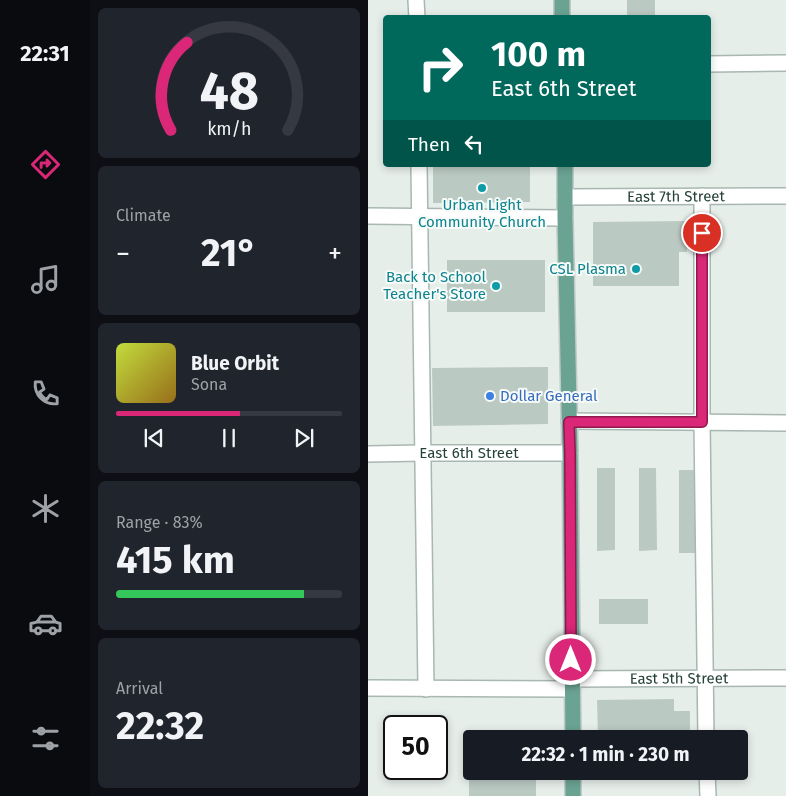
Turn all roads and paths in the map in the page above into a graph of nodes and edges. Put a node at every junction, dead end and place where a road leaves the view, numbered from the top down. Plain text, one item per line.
1 (416, 0) edge
2 (562, 0) edge
3 (416, 15) edge
4 (562, 15) edge
5 (786, 63) edge
6 (711, 64) edge
7 (419, 167) edge
8 (565, 167) edge
9 (702, 196) junction
10 (786, 196) edge
11 (565, 197) junction
12 (368, 216) edge
13 (419, 217) junction
14 (565, 218) junction
15 (569, 422) junction
16 (702, 422) junction
17 (786, 423) edge
18 (422, 453) junction
19 (368, 454) edge
20 (570, 454) junction
21 (786, 678) edge
22 (706, 679) junction
23 (572, 684) junction
24 (368, 688) edge
25 (426, 689) junction
26 (573, 730) edge
27 (706, 730) edge
28 (573, 780) edge
29 (707, 780) edge
30 (573, 796) edge
31 (708, 796) edge

1 - 3 street
2 - 4 main road
5 - 6 street
7 - 13 street
8 - 11 main road
9 - 10 street, East 7th Street
9 - 11 street, East 7th Street
9 - 16 street
11 - 14 main road
12 - 13 street
13 - 14 street
13 - 18 street
14 - 15 main road
15 - 16 street
15 - 20 main road
16 - 17 street
16 - 22 street
18 - 19 street, East 6th Street
18 - 20 street, East 6th Street
18 - 25 street
20 - 23 main road
21 - 22 street, East 5th Street
22 - 23 street, East 5th Street
22 - 27 street
23 - 25 street, East 5th Street
23 - 26 main road
24 - 25 street, East 5th Street
28 - 30 main road
29 - 31 street

